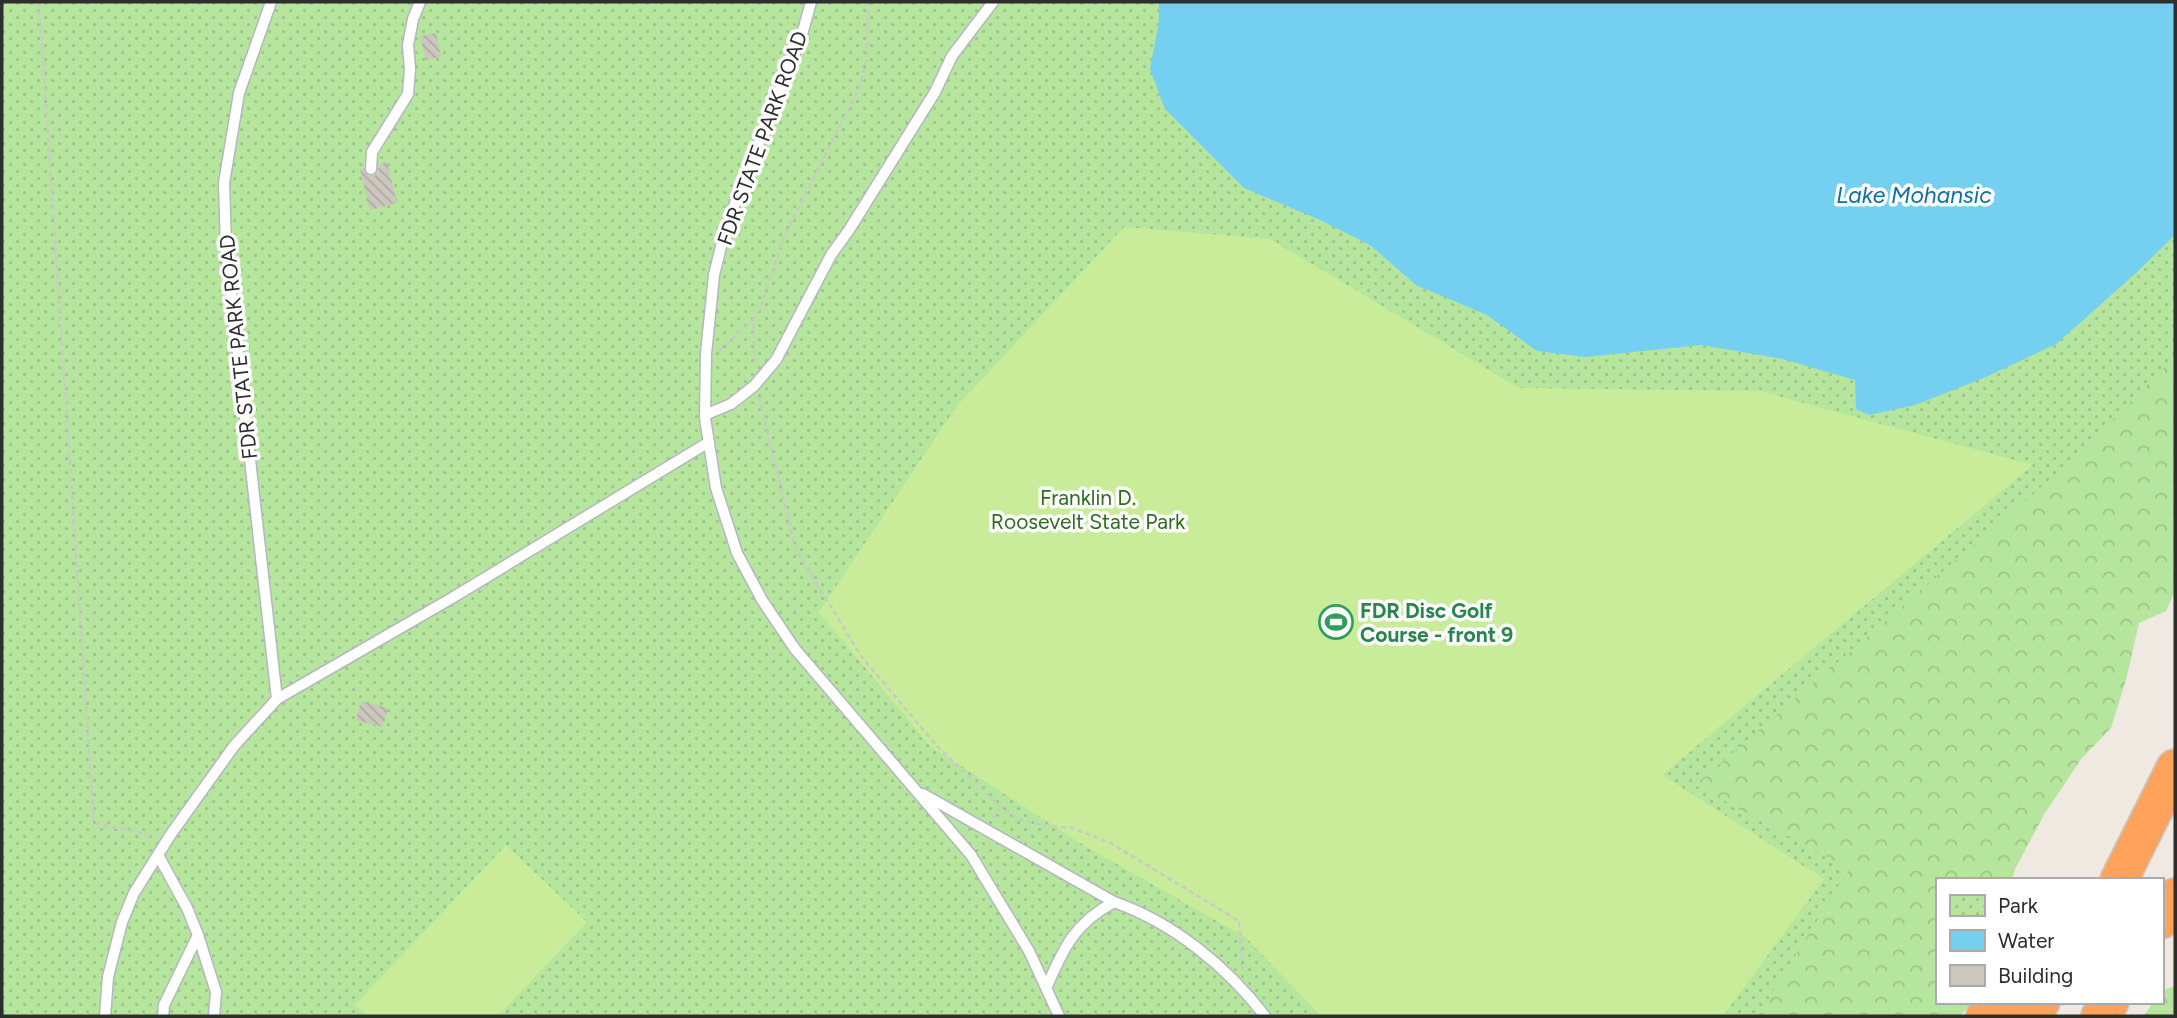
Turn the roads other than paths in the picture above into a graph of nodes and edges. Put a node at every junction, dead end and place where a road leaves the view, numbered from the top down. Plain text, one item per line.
1 (271, 2) edge
2 (420, 2) edge
3 (811, 2) edge
4 (993, 2) edge
5 (372, 169) dead end
6 (705, 415) junction
7 (709, 442) junction
8 (276, 699) junction
9 (2175, 768) edge
10 (914, 788) junction
11 (2156, 810) junction
12 (158, 855) junction
13 (2094, 878) edge
14 (2120, 878) edge
15 (2175, 897) edge
16 (1114, 902) junction
17 (2163, 917) edge
18 (198, 935) junction
19 (1047, 986) junction
20 (105, 1016) edge
21 (163, 1016) edge
22 (214, 1016) edge
23 (1059, 1016) edge
24 (1265, 1016) edge

1 - 8 lane, FDR STATE PARK ROAD
2 - 5 lane
3 - 6 lane, FDR STATE PARK ROAD
4 - 6 lane
6 - 7 lane, FDR STATE PARK ROAD
7 - 8 lane
7 - 10 lane, FDR STATE PARK ROAD
8 - 12 lane
9 - 11 highway
10 - 16 lane, FDR STATE PARK ROAD
10 - 19 lane, FDR STATE PARK ROAD
11 - 13 highway
11 - 14 highway
12 - 18 lane
12 - 20 lane
15 - 17 highway
16 - 19 lane
16 - 24 lane, FDR STATE PARK ROAD
18 - 21 lane
18 - 22 lane
19 - 23 lane, FDR STATE PARK ROAD

